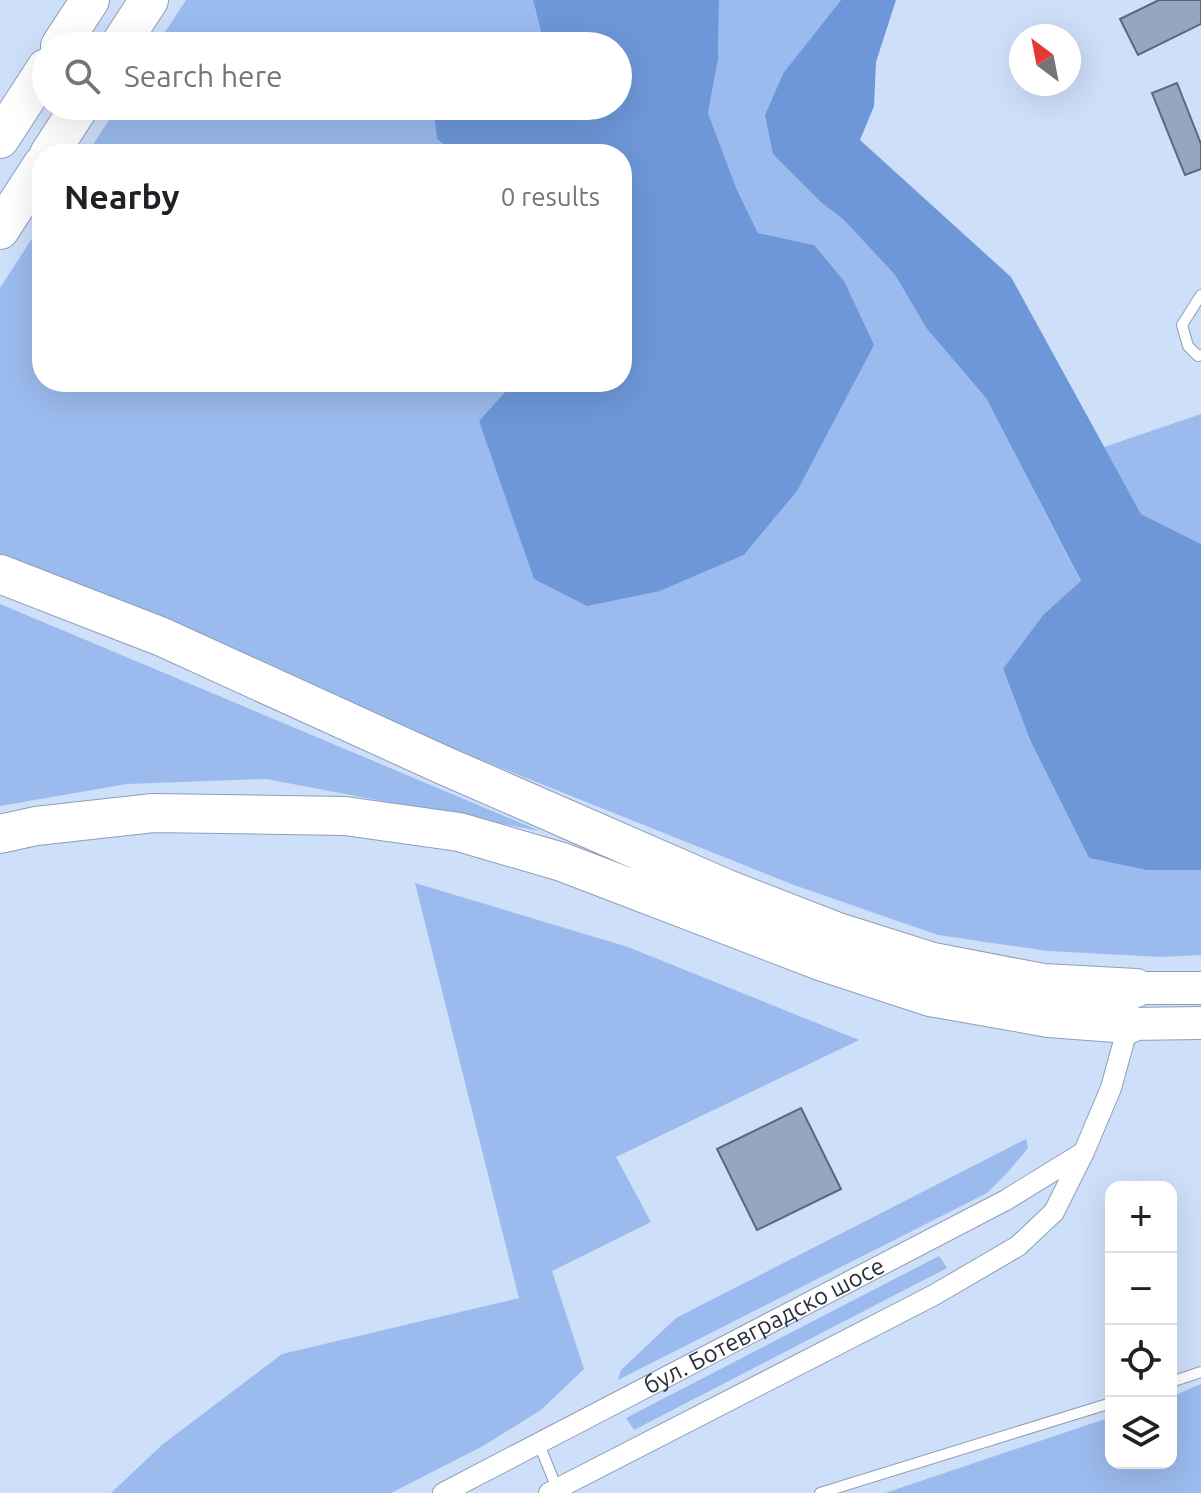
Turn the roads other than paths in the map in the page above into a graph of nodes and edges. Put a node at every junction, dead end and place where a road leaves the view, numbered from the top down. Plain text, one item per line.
1 (90, 0) edge
2 (149, 0) edge
3 (69, 32) edge
4 (128, 32) edge
5 (32, 90) edge
6 (71, 120) edge
7 (0, 139) edge
8 (55, 144) edge
9 (32, 180) edge
10 (0, 230) edge
11 (1201, 295) edge
12 (1201, 355) edge
13 (0, 574) edge
14 (0, 834) edge
15 (1201, 988) edge
16 (1132, 1006) junction
17 (1201, 1023) edge
18 (1084, 1152) junction
19 (1201, 1372) edge
20 (1177, 1380) edge
21 (1105, 1405) edge
22 (539, 1444) junction
23 (555, 1492) edge
24 (443, 1493) edge
25 (820, 1493) edge

1 - 3 highway
2 - 4 highway
5 - 7 highway
6 - 8 highway
9 - 10 highway
11 - 12 lane
13 - 16 highway
14 - 16 highway
15 - 16 main road
16 - 17 main road
16 - 18 street, бул. Ботевградско шосе
18 - 22 street, бул. Ботевградско шосе
18 - 23 street, бул. Ботевградско шосе
19 - 20 lane
21 - 25 lane
22 - 23 lane
22 - 24 street, бул. Ботевградско шосе

